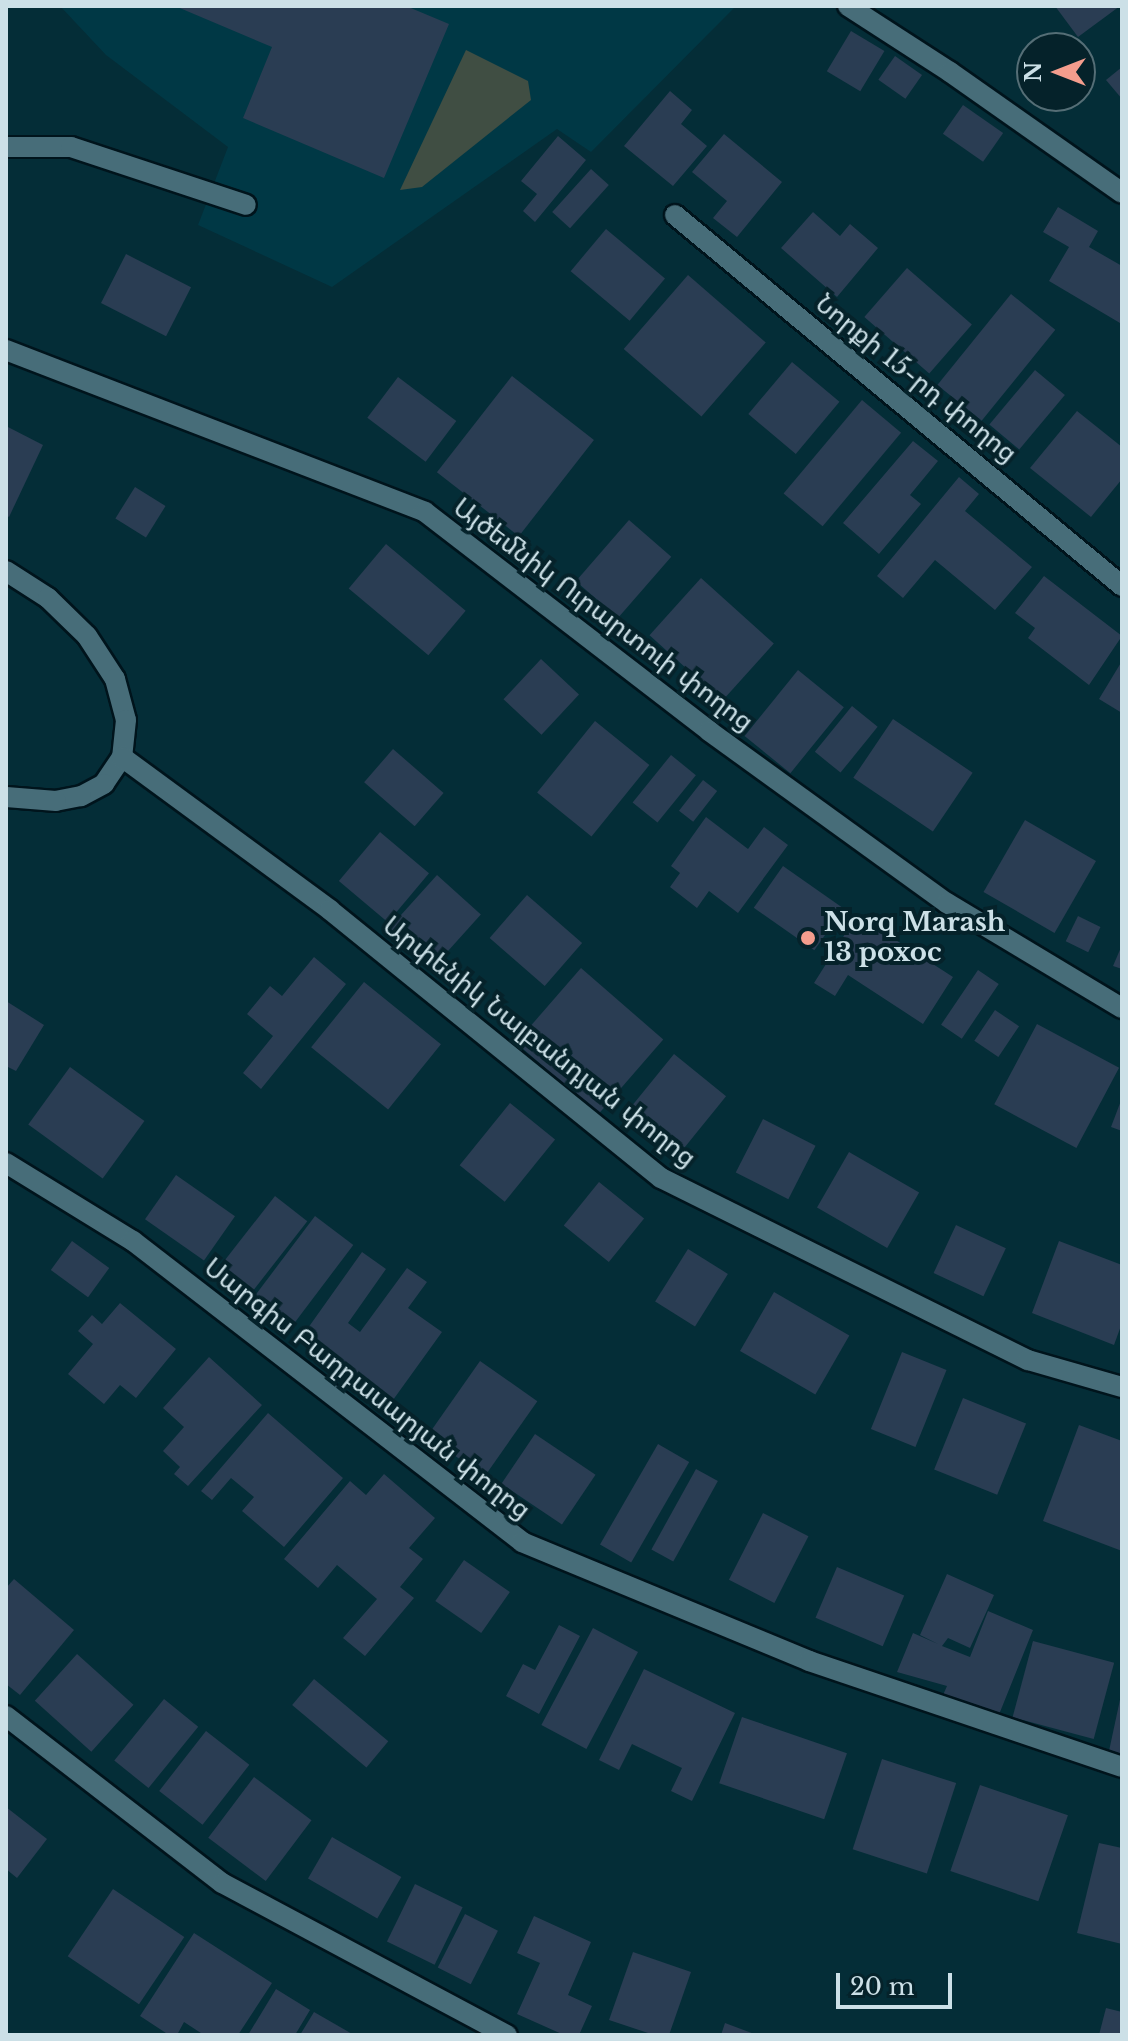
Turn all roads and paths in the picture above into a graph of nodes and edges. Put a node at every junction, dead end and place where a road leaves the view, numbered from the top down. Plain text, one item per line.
1 (848, 6) edge
2 (6, 147) edge
3 (1122, 193) edge
4 (246, 205) dead end
5 (675, 215) dead end
6 (6, 350) edge
7 (6, 571) edge
8 (1122, 586) edge
9 (122, 757) junction
10 (6, 797) edge
11 (1122, 1008) edge
12 (6, 1163) edge
13 (1122, 1387) edge
14 (6, 1716) edge
15 (1122, 1767) edge
16 (507, 2035) edge

1 - 3 street
2 - 4 street
5 - 8 street, Նորքի 15-րդ փողոց
6 - 11 street, Այծեմնիկ Ուրարտուի փողոց
7 - 9 street
9 - 10 street
9 - 13 street, Արփենիկ Նալբանդյան փողոց
12 - 15 street, Սարգիս Բաղդասարյան փողոց
14 - 16 street

